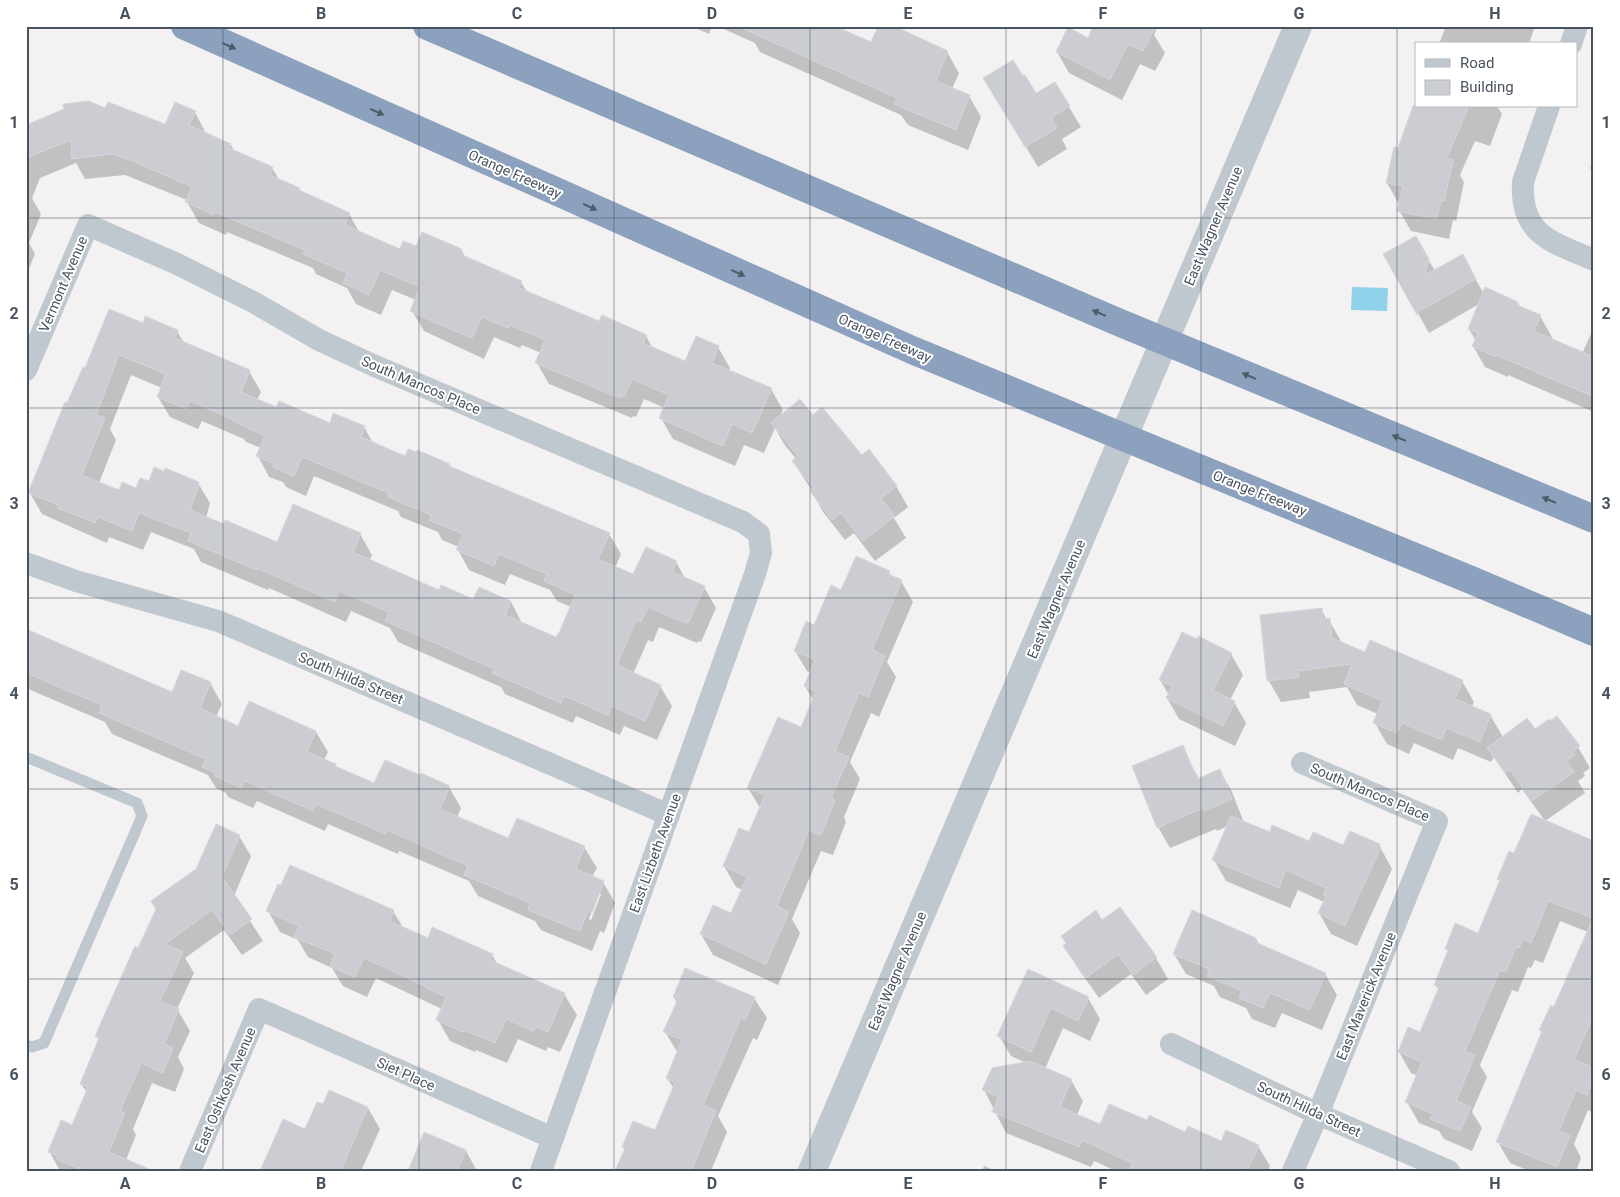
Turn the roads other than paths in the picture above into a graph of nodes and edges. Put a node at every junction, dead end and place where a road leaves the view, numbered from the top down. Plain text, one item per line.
1 (184, 26) edge
2 (427, 26) edge
3 (1298, 26) edge
4 (1578, 26) edge
5 (1572, 42) edge
6 (1548, 108) edge
7 (88, 225) joint
8 (1594, 260) edge
9 (26, 370) edge
10 (1594, 519) edge
11 (759, 534) joint
12 (26, 563) edge
13 (1594, 632) edge
14 (26, 757) edge
15 (1302, 763) dead end
16 (669, 814) junction
17 (1437, 821) joint
18 (259, 1010) joint
19 (1171, 1044) dead end
20 (26, 1045) edge
21 (1318, 1114) junction
22 (553, 1138) junction
23 (190, 1171) edge
24 (542, 1171) edge
25 (812, 1171) edge
26 (1294, 1171) edge
27 (1449, 1171) edge

1 -> 13 highway, Orange Freeway
10 -> 2 highway
3 - 25 street, East Wagner Avenue
4 - 5 street
6 - 8 street
7 - 9 street, Vermont Avenue
7 - 11 street, South Mancos Place
11 - 16 street, East Lizbeth Avenue
12 - 16 street, South Hilda Street
14 - 20 lane
15 - 17 street, South Mancos Place
16 - 22 street, East Lizbeth Avenue
17 - 21 street, East Maverick Avenue
18 - 22 street, Siet Place
18 - 23 street, East Oshkosh Avenue
19 - 21 street, South Hilda Street
21 - 26 street, East Maverick Avenue
21 - 27 street, South Hilda Street
22 - 24 street, East Lizbeth Avenue

